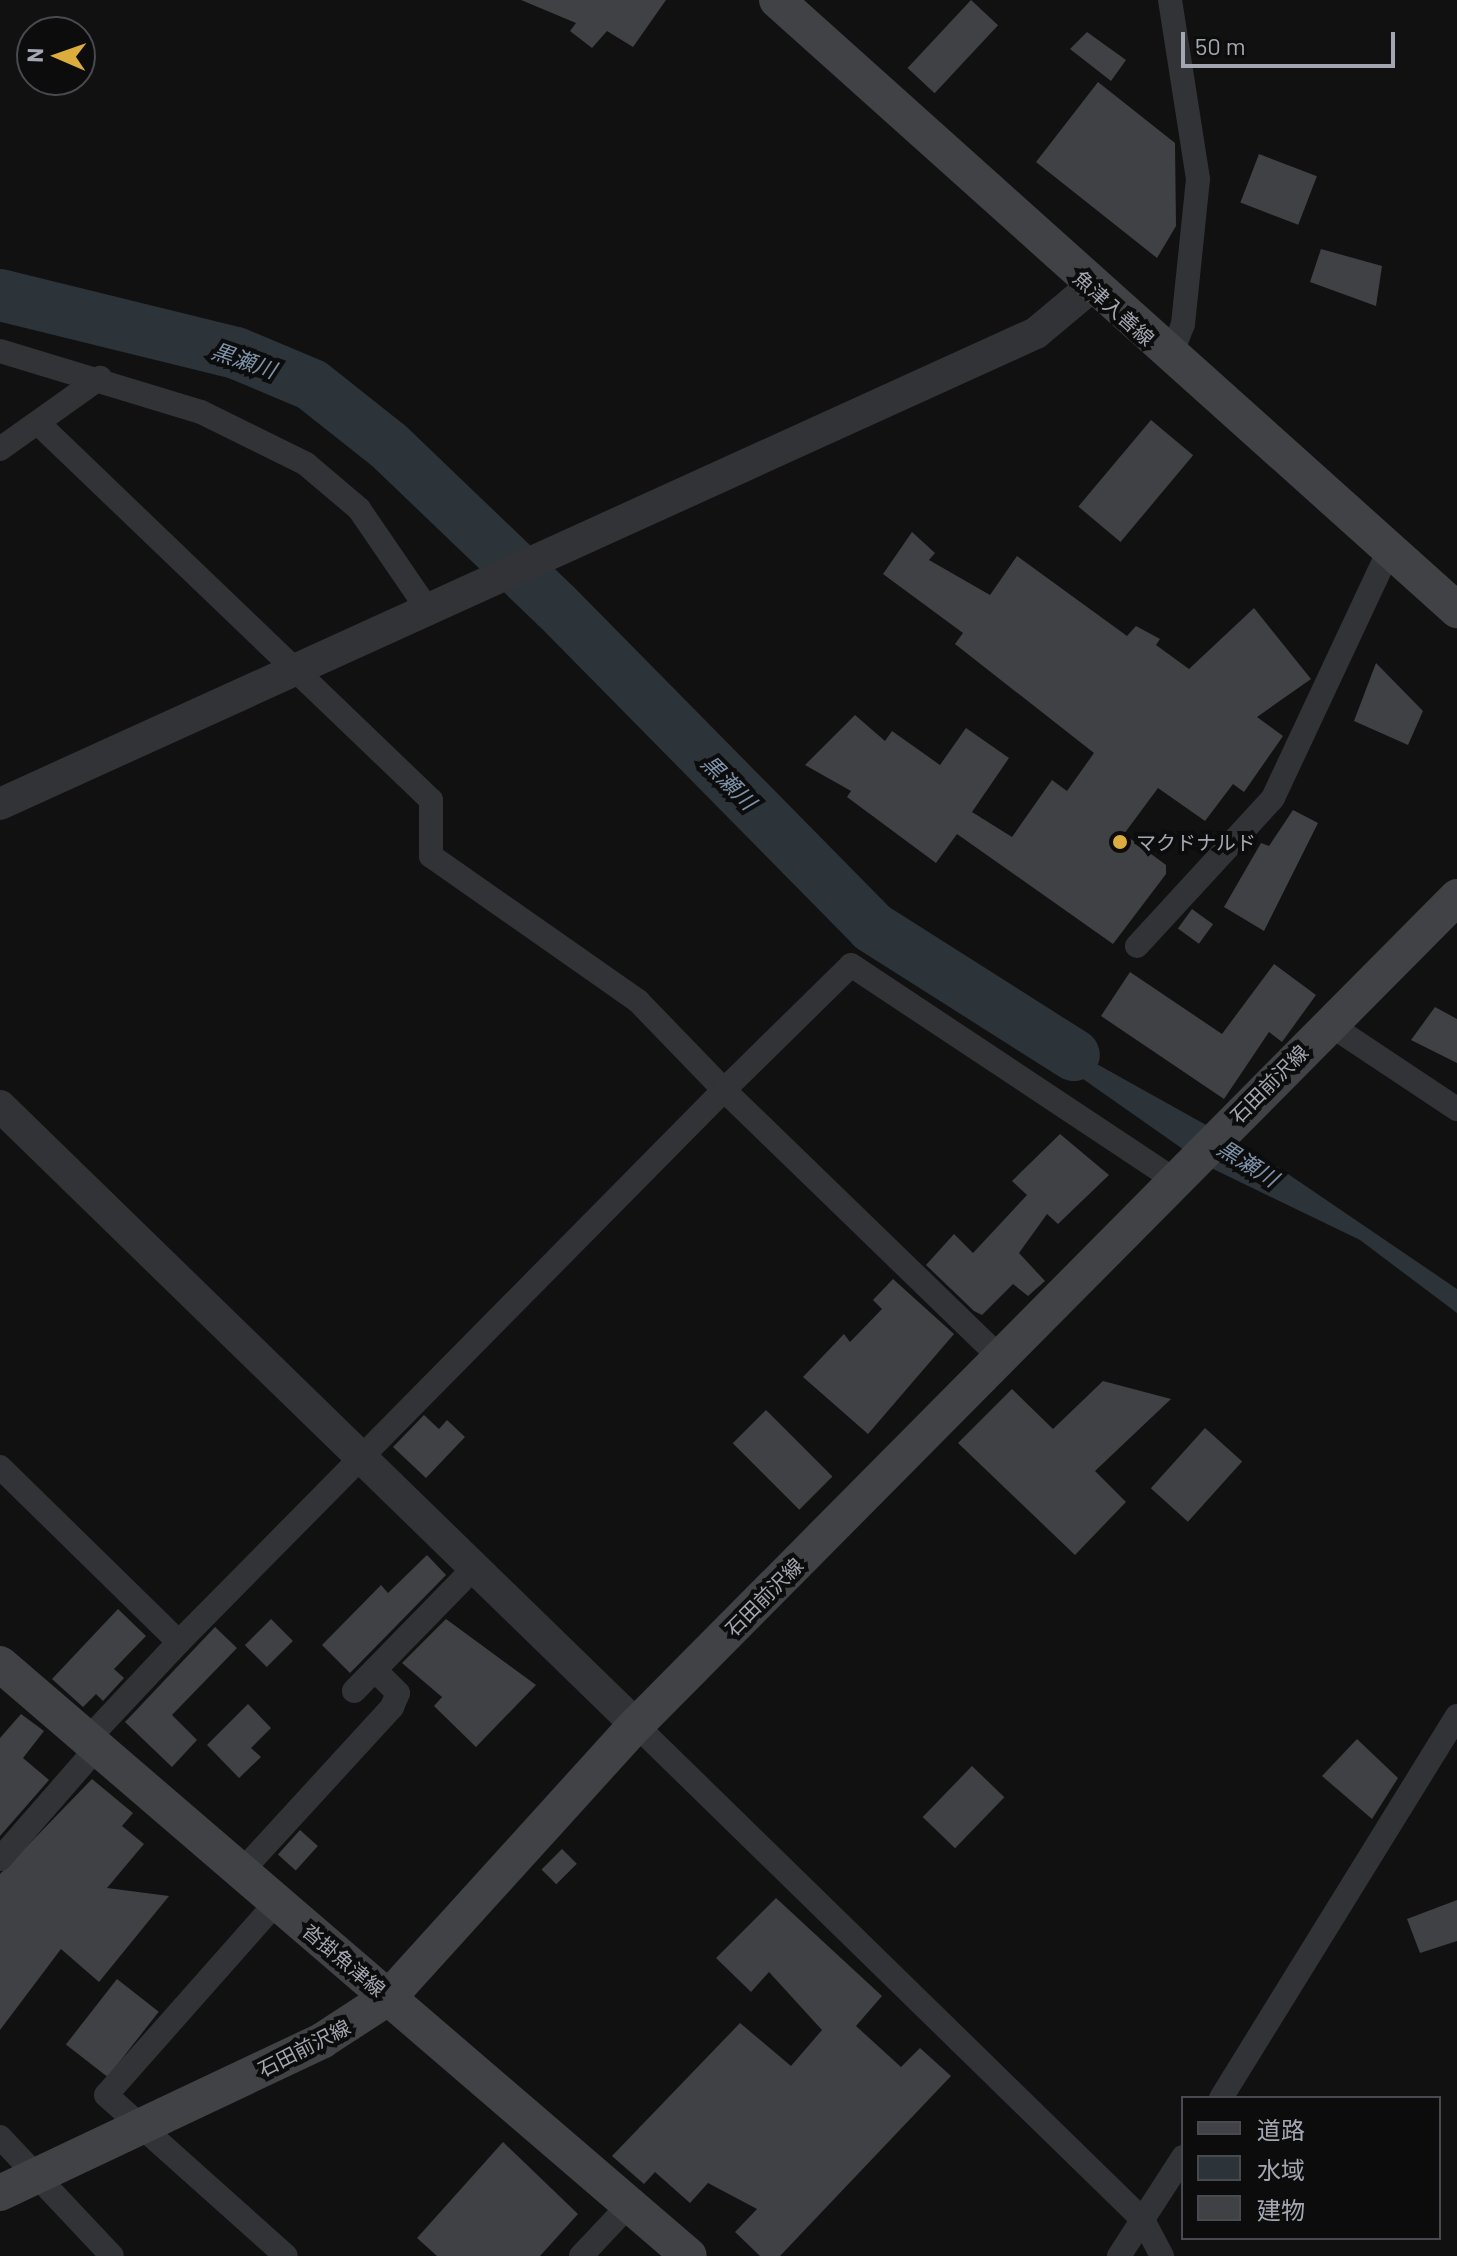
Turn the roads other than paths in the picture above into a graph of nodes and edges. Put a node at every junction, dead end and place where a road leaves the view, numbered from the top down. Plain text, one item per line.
1 (777, 0) edge
2 (1170, 0) edge
3 (1091, 287) junction
4 (0, 351) edge
5 (1170, 358) junction
6 (100, 378) junction
7 (39, 424) junction
8 (0, 449) edge
9 (1389, 550) junction
10 (426, 607) junction
11 (1457, 610) edge
12 (289, 669) junction
13 (0, 804) edge
14 (1457, 897) edge
15 (1137, 946) dead end
16 (1329, 1024) junction
17 (724, 1090) junction
18 (0, 1106) edge
19 (1457, 1109) edge
20 (1172, 1178) junction
21 (1001, 1358) junction
22 (361, 1456) junction
23 (0, 1467) edge
24 (475, 1567) junction
25 (179, 1642) junction
26 (0, 1664) edge
27 (375, 1670) junction
28 (354, 1691) dead end
29 (1457, 1716) edge
30 (636, 1725) junction
31 (92, 1744) junction
32 (0, 1859) edge
33 (241, 1872) junction
34 (276, 1903) junction
35 (389, 1997) junction
36 (1222, 2096) edge
37 (140, 2129) junction
38 (0, 2137) edge
39 (1181, 2160) edge
40 (38, 2176) junction
41 (0, 2193) edge
42 (629, 2205) junction
43 (1143, 2220) junction
44 (112, 2256) edge
45 (286, 2256) edge
46 (581, 2256) edge
47 (689, 2256) edge
48 (1119, 2256) edge
49 (1162, 2256) edge

1 - 3 main road, 魚津入善線
2 - 5 street
3 - 5 main road, 魚津入善線
3 - 10 street
4 - 6 street
5 - 9 main road, 魚津入善線
6 - 7 street
6 - 10 street
7 - 8 street
7 - 12 street
9 - 11 main road, 魚津入善線
9 - 15 street
10 - 12 street
12 - 13 street
12 - 17 street
14 - 16 main road, 石田前沢線
16 - 19 street
16 - 20 main road, 石田前沢線
17 - 20 street
17 - 21 street
17 - 22 street
18 - 22 street
20 - 21 main road, 石田前沢線
21 - 30 main road, 石田前沢線
22 - 24 street
22 - 25 street
23 - 25 street
24 - 27 street
24 - 30 street
25 - 31 street
26 - 31 main road, 沓掛魚津線
27 - 28 street
27 - 33 street
29 - 36 street
30 - 35 main road, 石田前沢線
30 - 43 street
31 - 32 street
31 - 33 main road, 沓掛魚津線
33 - 34 main road, 沓掛魚津線
34 - 35 main road, 沓掛魚津線
34 - 37 street
35 - 37 main road, 石田前沢線
35 - 42 main road, 沓掛魚津線
37 - 40 main road, 石田前沢線
37 - 45 street
38 - 40 street
39 - 43 street
40 - 41 main road, 石田前沢線
40 - 44 street
42 - 46 street
42 - 47 main road, 沓掛魚津線
43 - 48 street
43 - 49 street

